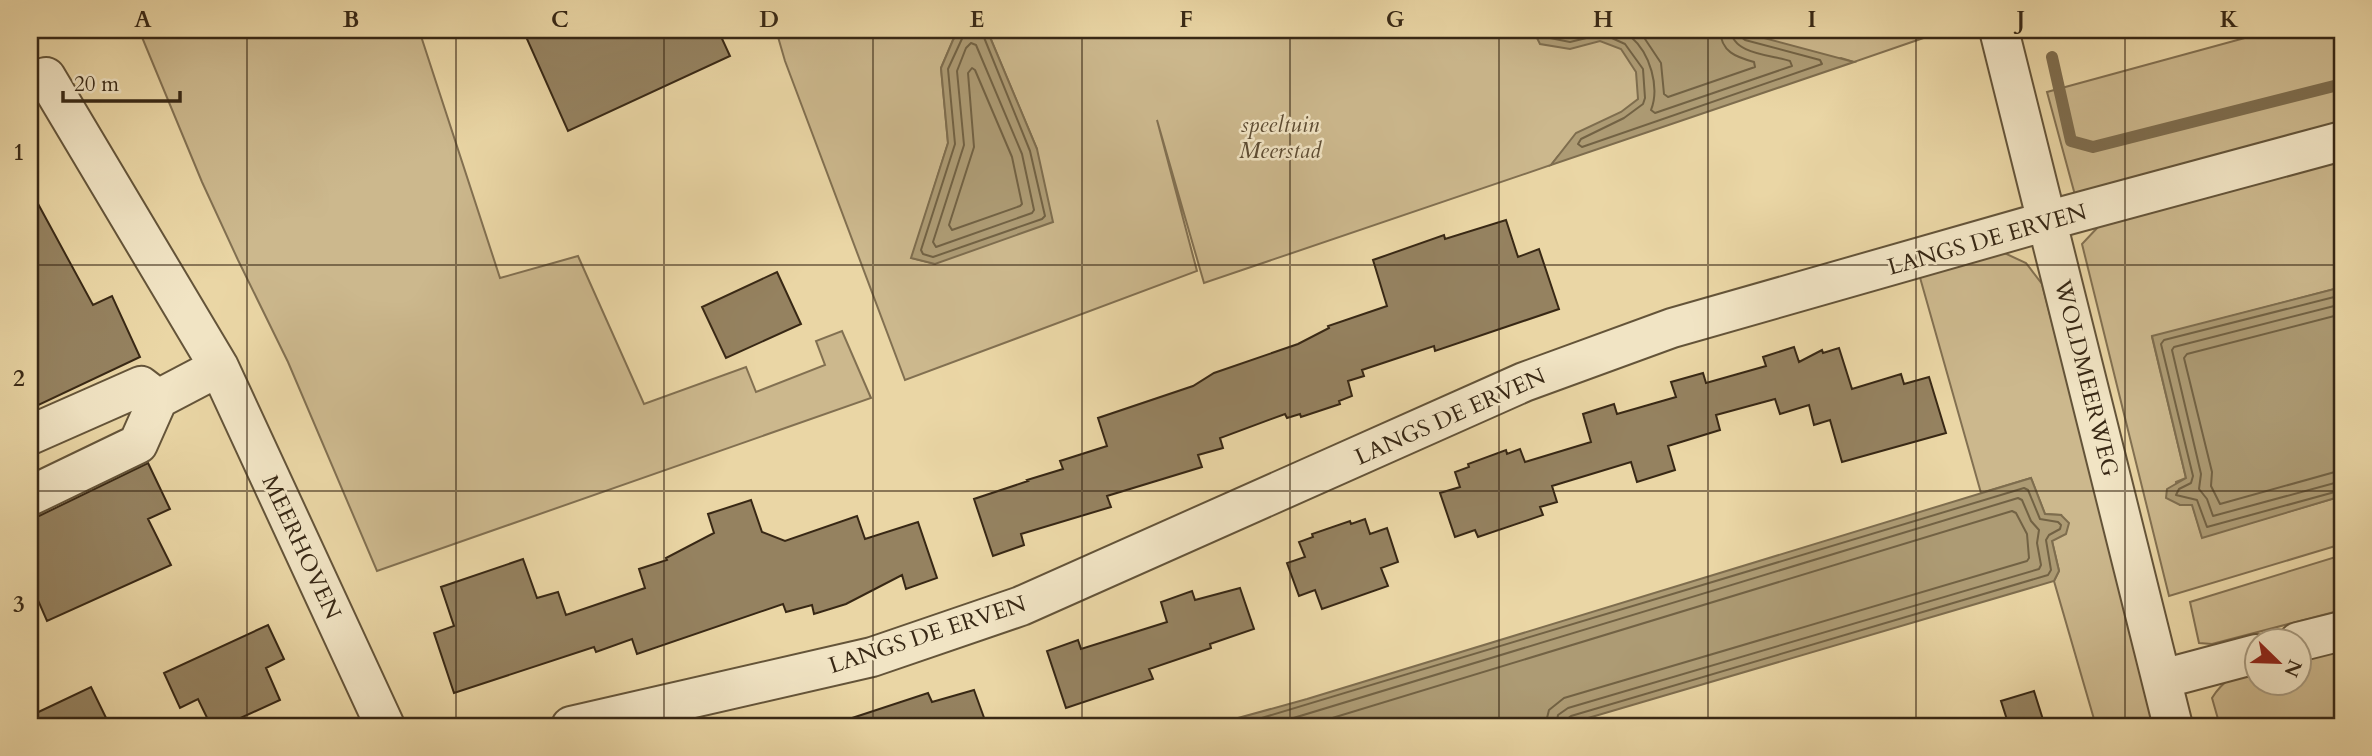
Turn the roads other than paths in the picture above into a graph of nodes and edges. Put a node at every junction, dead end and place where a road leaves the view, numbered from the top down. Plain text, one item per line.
1 (1998, 30) edge
2 (37, 93) edge
3 (2342, 141) edge
4 (2048, 222) junction
5 (219, 368) junction
6 (158, 399) junction
7 (30, 435) edge
8 (30, 496) edge
9 (2342, 631) edge
10 (2312, 638) edge
11 (2242, 658) edge
12 (2162, 679) junction
13 (385, 726) edge
14 (571, 726) edge
15 (2173, 726) edge

1 - 4 street, WOLDMEERWEG
2 - 5 street, MEERHOVEN
3 - 4 street, LANGS DE ERVEN
4 - 12 street, WOLDMEERWEG
4 - 14 street, LANGS DE ERVEN
5 - 6 street
5 - 13 street, MEERHOVEN
6 - 7 street
6 - 8 street
9 - 10 street
11 - 12 street
12 - 15 street, WOLDMEERWEG

